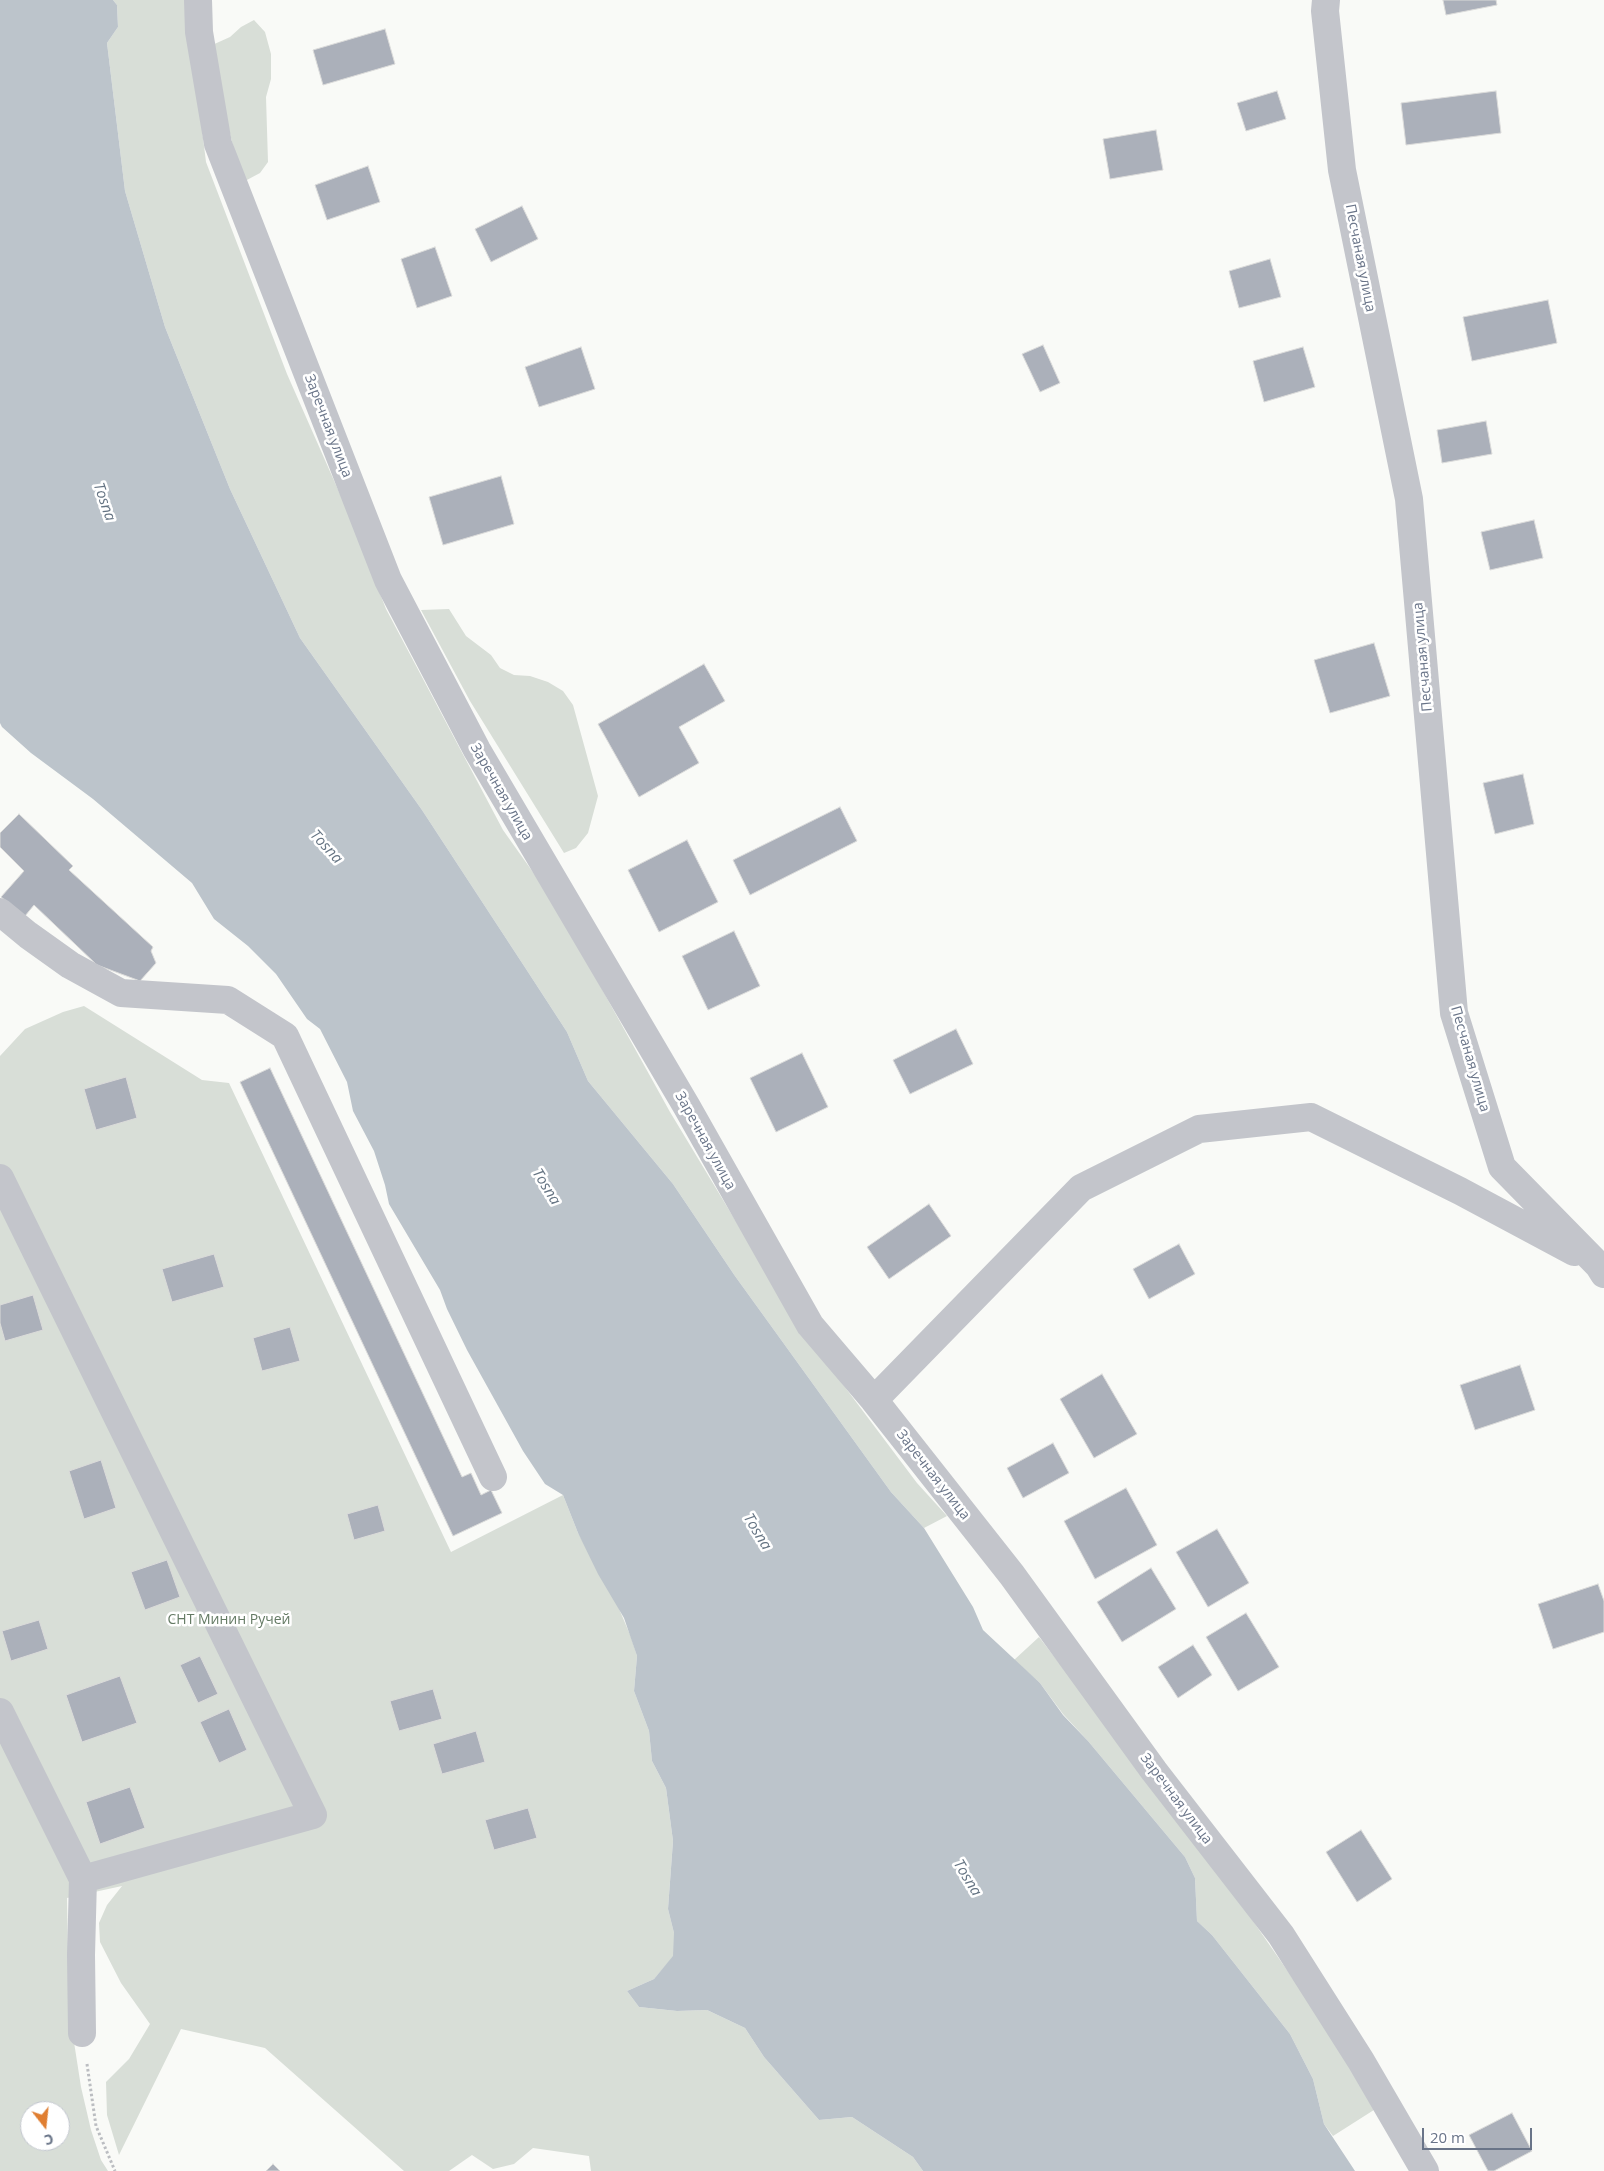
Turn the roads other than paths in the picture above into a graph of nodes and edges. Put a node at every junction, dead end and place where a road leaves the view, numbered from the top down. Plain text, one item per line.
1 (198, 0) edge
2 (1326, 0) edge
3 (0, 912) edge
4 (0, 1178) edge
5 (1602, 1268) edge
6 (874, 1400) junction
7 (493, 1477) dead end
8 (0, 1712) edge
9 (83, 1879) junction
10 (82, 2034) road end
11 (1425, 2171) edge

1 - 6 street, Заречная улица
2 - 5 street, Песчаная улица
3 - 7 street
4 - 9 street
5 - 6 street
6 - 11 street, Заречная улица
8 - 9 street
9 - 10 street

